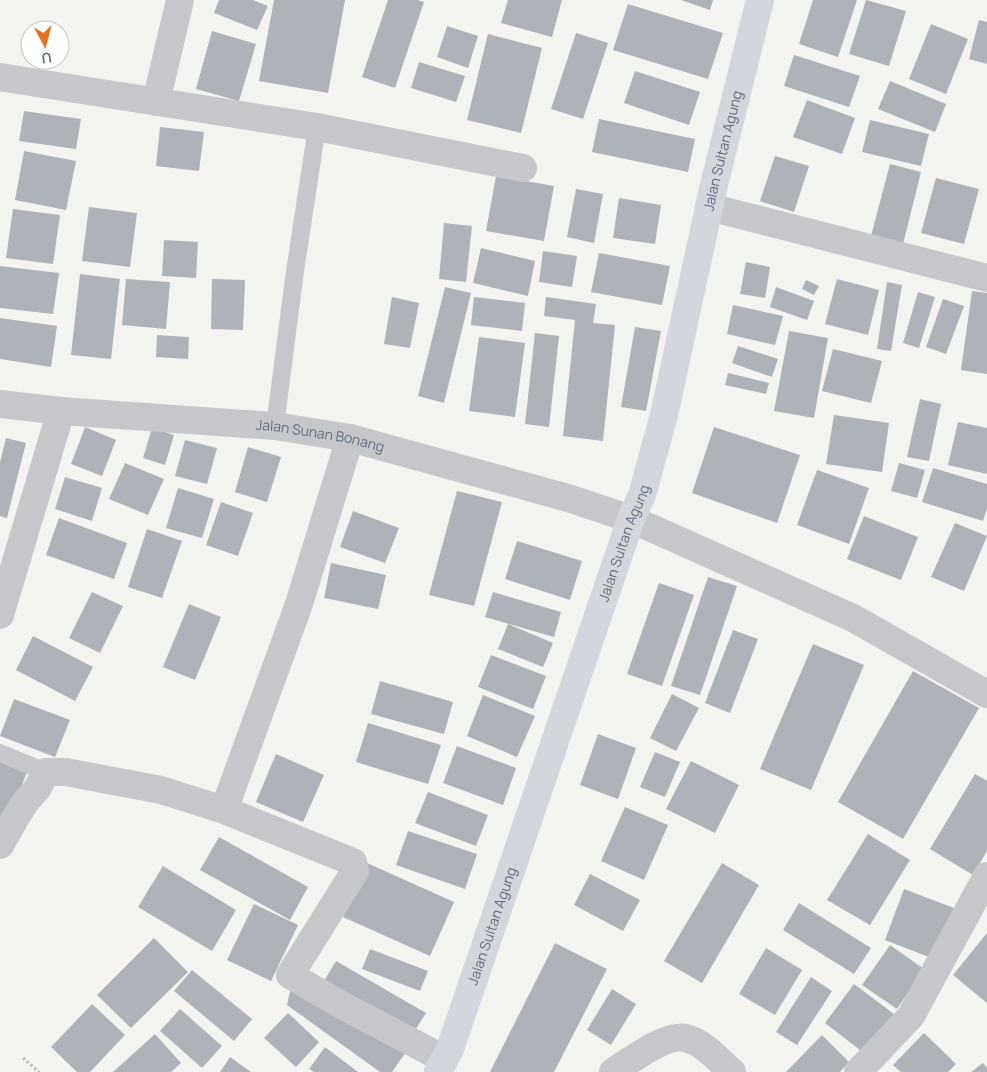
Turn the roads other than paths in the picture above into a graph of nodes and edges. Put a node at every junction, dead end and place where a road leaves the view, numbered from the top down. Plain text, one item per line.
1 (180, 0) edge
2 (760, 0) edge
3 (0, 78) edge
4 (156, 102) junction
5 (317, 127) junction
6 (523, 168) dead end
7 (709, 207) junction
8 (987, 278) edge
9 (0, 404) edge
10 (61, 411) junction
11 (275, 426) junction
12 (350, 438) junction
13 (631, 519) junction
14 (0, 614) edge
15 (987, 694) edge
16 (0, 753) edge
17 (46, 772) junction
18 (226, 804) junction
19 (0, 845) edge
20 (987, 876) edge
21 (441, 1066) edge
22 (613, 1072) edge
23 (732, 1072) edge
24 (858, 1072) edge

1 - 4 street
2 - 7 main road, Jalan Sultan Agung
3 - 4 street
4 - 5 street
5 - 6 street
5 - 11 lane
7 - 8 street
7 - 13 main road, Jalan Sultan Agung
9 - 10 street, Jalan Sunan Bonang
10 - 11 street, Jalan Sunan Bonang
10 - 14 street
11 - 12 street, Jalan Sunan Bonang
12 - 13 street, Jalan Sunan Bonang
12 - 18 street
13 - 15 street, Jalan Sunan Bonang
13 - 21 main road, Jalan Sultan Agung
16 - 17 lane
17 - 18 street
17 - 19 street
18 - 21 street
20 - 24 street
22 - 23 street

